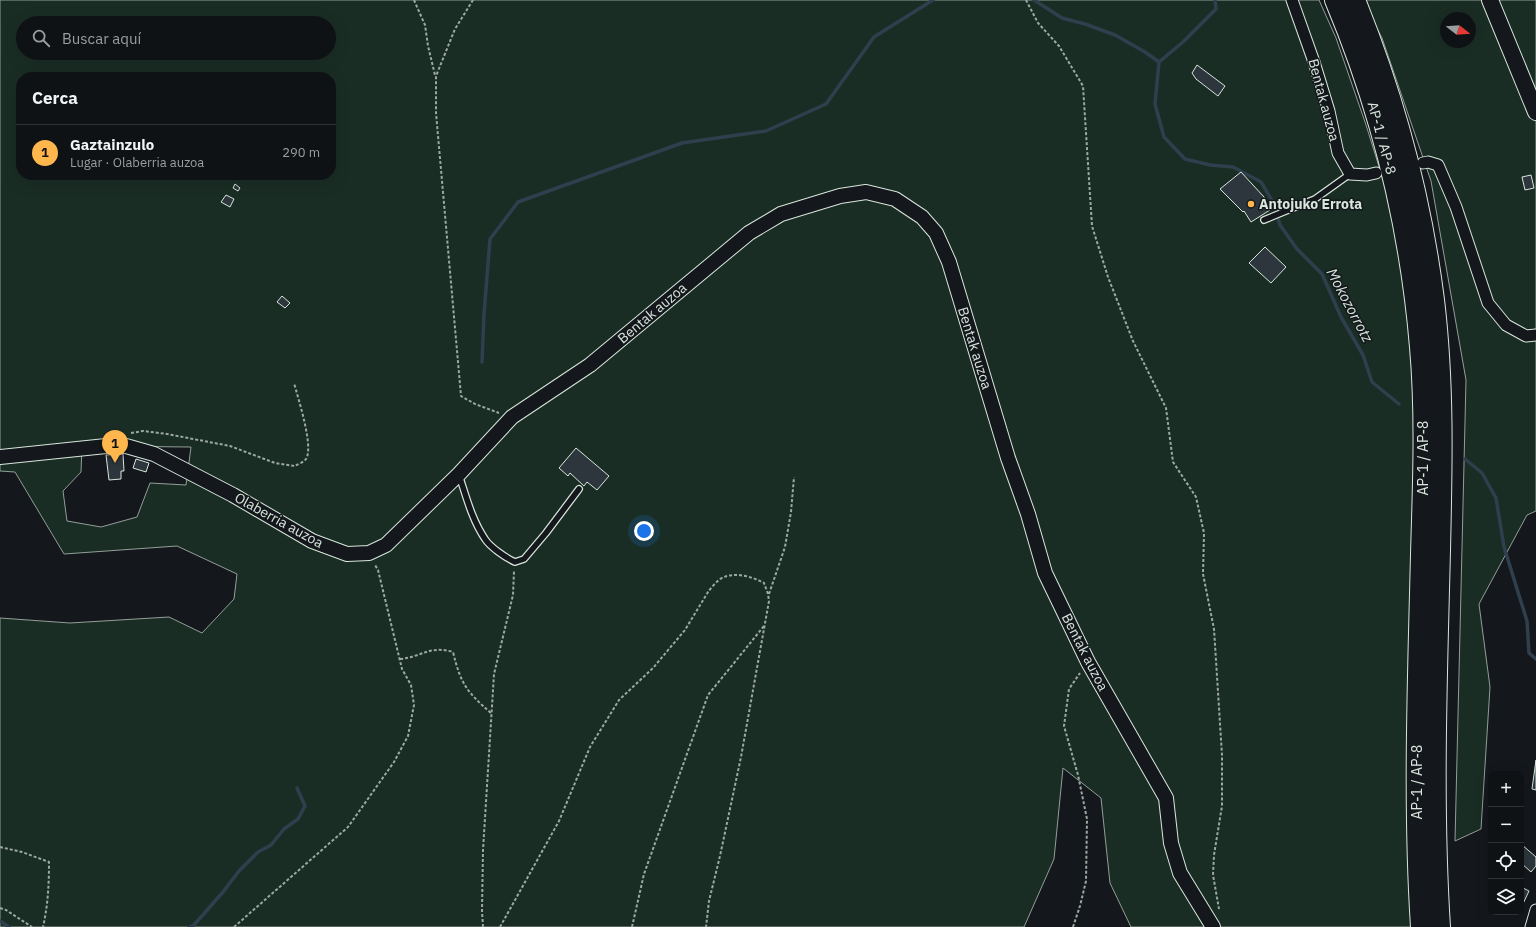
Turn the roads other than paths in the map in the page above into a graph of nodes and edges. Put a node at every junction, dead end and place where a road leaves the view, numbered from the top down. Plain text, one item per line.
1 (1292, 0) edge
2 (1335, 0) edge
3 (1355, 0) edge
4 (1490, 0) edge
5 (1536, 112) edge
6 (1423, 163) dead end
7 (1376, 173) dead end
8 (1350, 174) junction
9 (1264, 220) dead end
10 (1536, 335) edge
11 (512, 417) joint
12 (0, 457) edge
13 (458, 474) junction
14 (579, 489) dead end
15 (1536, 910) edge
16 (1213, 927) edge
17 (1421, 927) edge
18 (1440, 927) edge
19 (1531, 927) edge

1 - 8 street, Bentak auzoa
2 - 17 highway, AP-1 / AP-8
3 - 18 highway, AP-1 / AP-8
4 - 5 main road
6 - 10 street
7 - 8 street
8 - 9 lane
11 - 13 street, Olaberria auzoa
11 - 16 street, Bentak auzoa
12 - 13 street, Olaberria auzoa
13 - 14 lane
15 - 19 street

